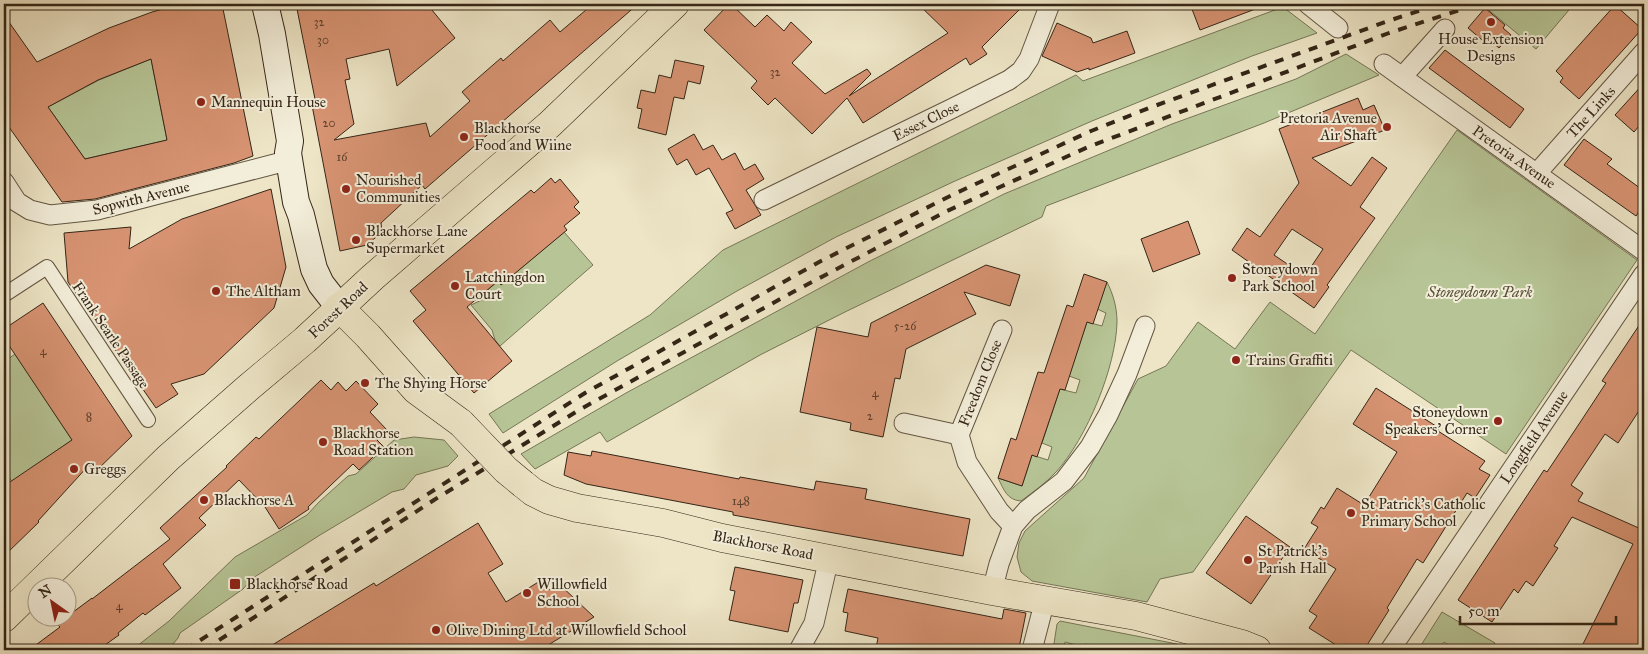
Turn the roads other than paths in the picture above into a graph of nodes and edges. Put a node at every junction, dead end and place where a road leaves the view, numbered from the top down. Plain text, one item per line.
1 (265, 4) edge
2 (675, 4) edge
3 (1050, 4) edge
4 (1308, 4) edge
5 (1338, 28) dead end
6 (1445, 29) dead end
7 (1644, 52) edge
8 (1384, 64) dead end
9 (1402, 77) junction
10 (290, 160) junction
11 (1537, 173) junction
12 (4, 182) edge
13 (764, 200) dead end
14 (1644, 251) edge
15 (1644, 274) edge
16 (4, 295) edge
17 (339, 308) junction
18 (1145, 326) dead end
19 (1002, 330) dead end
20 (148, 420) dead end
21 (904, 423) dead end
22 (959, 435) junction
23 (1013, 526) junction
24 (828, 558) junction
25 (992, 591) junction
26 (1045, 600) junction
27 (4, 618) edge
28 (799, 650) edge
29 (1032, 650) edge
30 (1257, 650) edge
31 (1390, 650) edge

1 - 10 main road
2 - 17 main road, Forest Road
3 - 13 street, Essex Close
4 - 5 street
6 - 9 street
7 - 11 street, The Links
8 - 9 street, Pretoria Avenue
9 - 11 street, Pretoria Avenue
10 - 12 street, Sopwith Avenue
10 - 17 main road
11 - 14 street, Pretoria Avenue
15 - 31 street, Longfield Avenue
16 - 20 street, Frank Searle Passage
17 - 24 main road, Blackhorse Road, bridge
17 - 27 main road, Forest Road
18 - 23 street
19 - 22 street, Freedom Close
21 - 22 street, Freedom Close
22 - 23 street, Freedom Close
23 - 25 street
24 - 25 main road, Blackhorse Road
24 - 28 street
25 - 26 main road, Blackhorse Road
26 - 29 street
26 - 30 main road, Blackhorse Road

